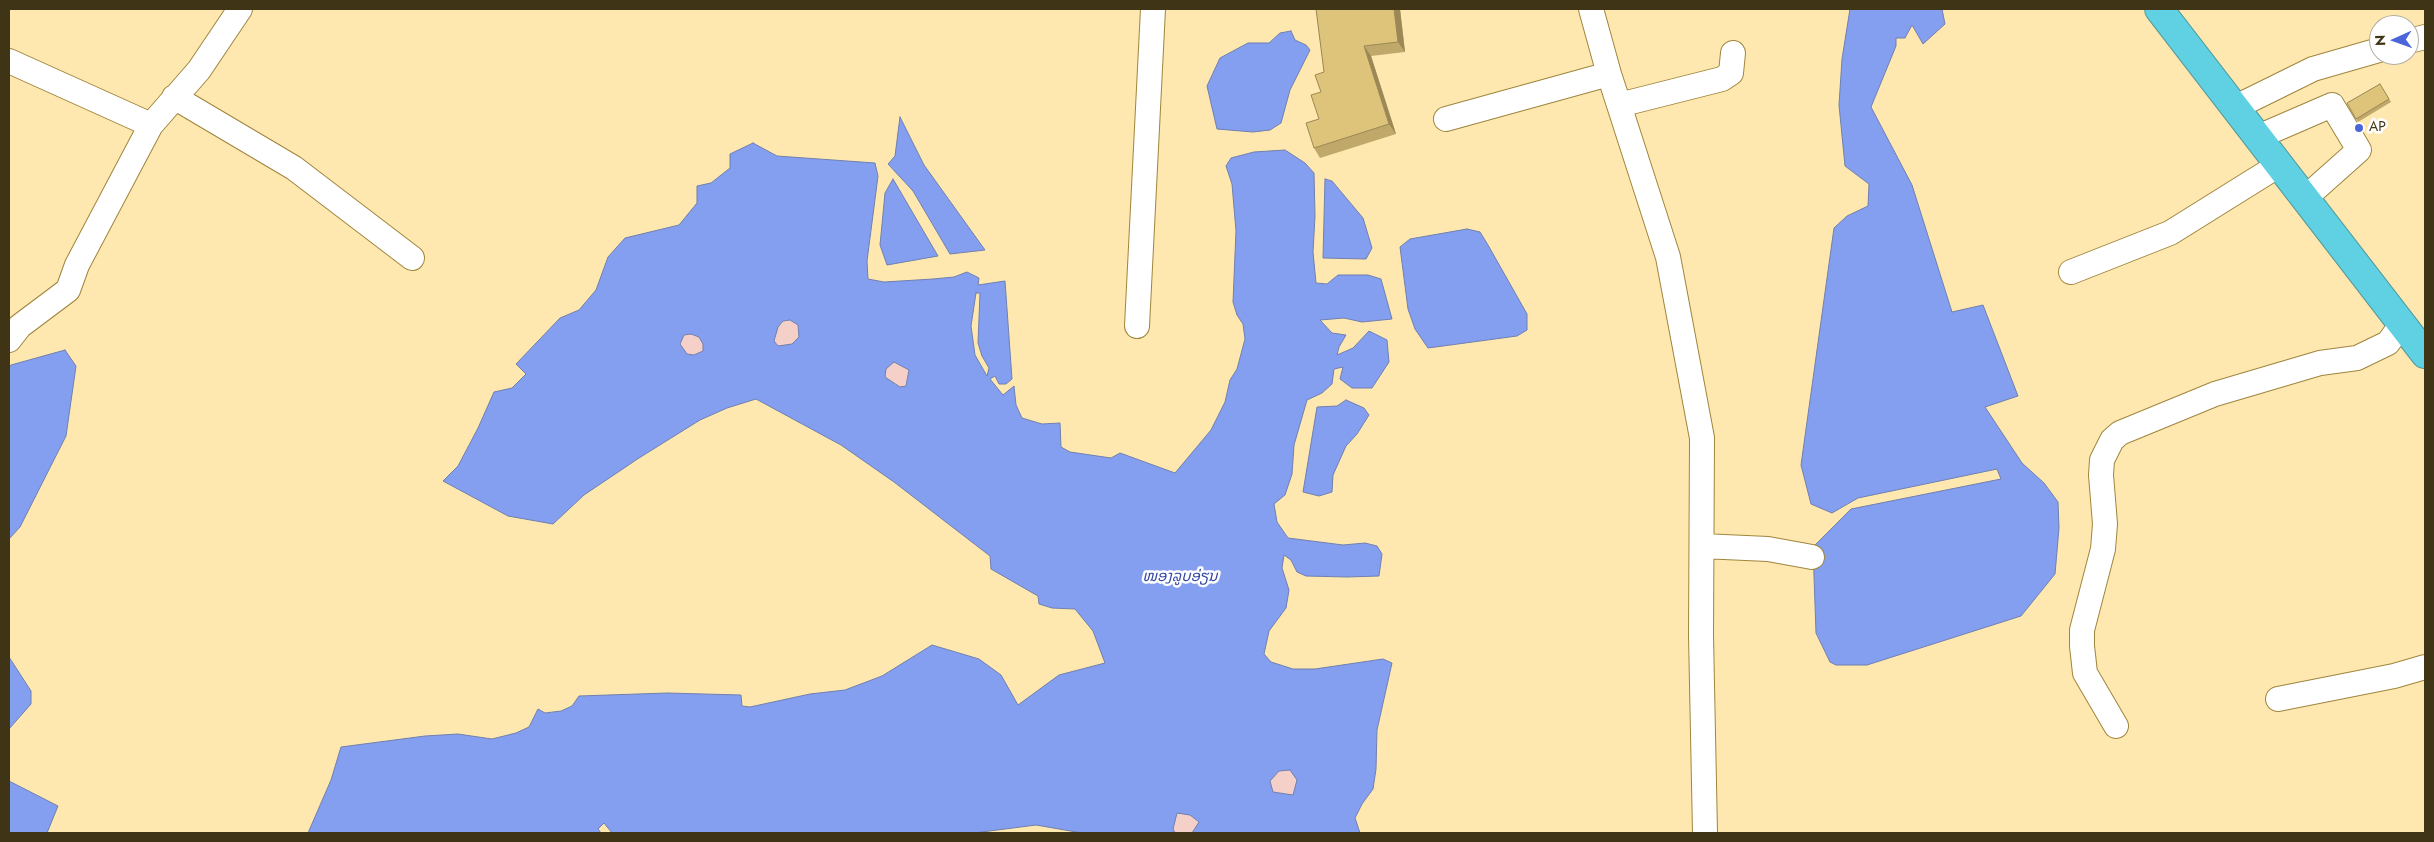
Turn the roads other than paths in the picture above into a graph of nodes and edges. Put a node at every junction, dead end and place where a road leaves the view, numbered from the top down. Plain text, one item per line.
1 (240, 9) edge
2 (1153, 9) edge
3 (1591, 9) edge
4 (2159, 9) edge
5 (1733, 53) dead end
6 (2369, 53) edge
7 (9, 61) edge
8 (1609, 74) junction
9 (174, 97) junction
10 (1619, 105) junction
11 (2236, 107) junction
12 (1446, 119) dead end
13 (151, 125) junction
14 (2258, 137) junction
15 (2279, 164) junction
16 (2304, 199) junction
17 (412, 258) dead end
18 (2071, 272) dead end
19 (2401, 325) junction
20 (1137, 326) dead end
21 (9, 340) edge
22 (2425, 354) edge
23 (1702, 546) junction
24 (1812, 556) dead end
25 (2425, 667) edge
26 (2278, 699) dead end
27 (2116, 726) dead end
28 (1705, 833) edge

1 - 9 street
2 - 20 street
3 - 8 street
4 - 11 highway
5 - 10 street
6 - 11 street
7 - 13 street
8 - 10 street
8 - 12 street
9 - 13 street
9 - 17 street
10 - 23 street
11 - 14 highway
13 - 21 street
14 - 15 highway
14 - 16 street
15 - 16 highway
15 - 18 street
16 - 19 highway
19 - 22 highway
19 - 27 street
23 - 24 street
23 - 28 street
25 - 26 street

